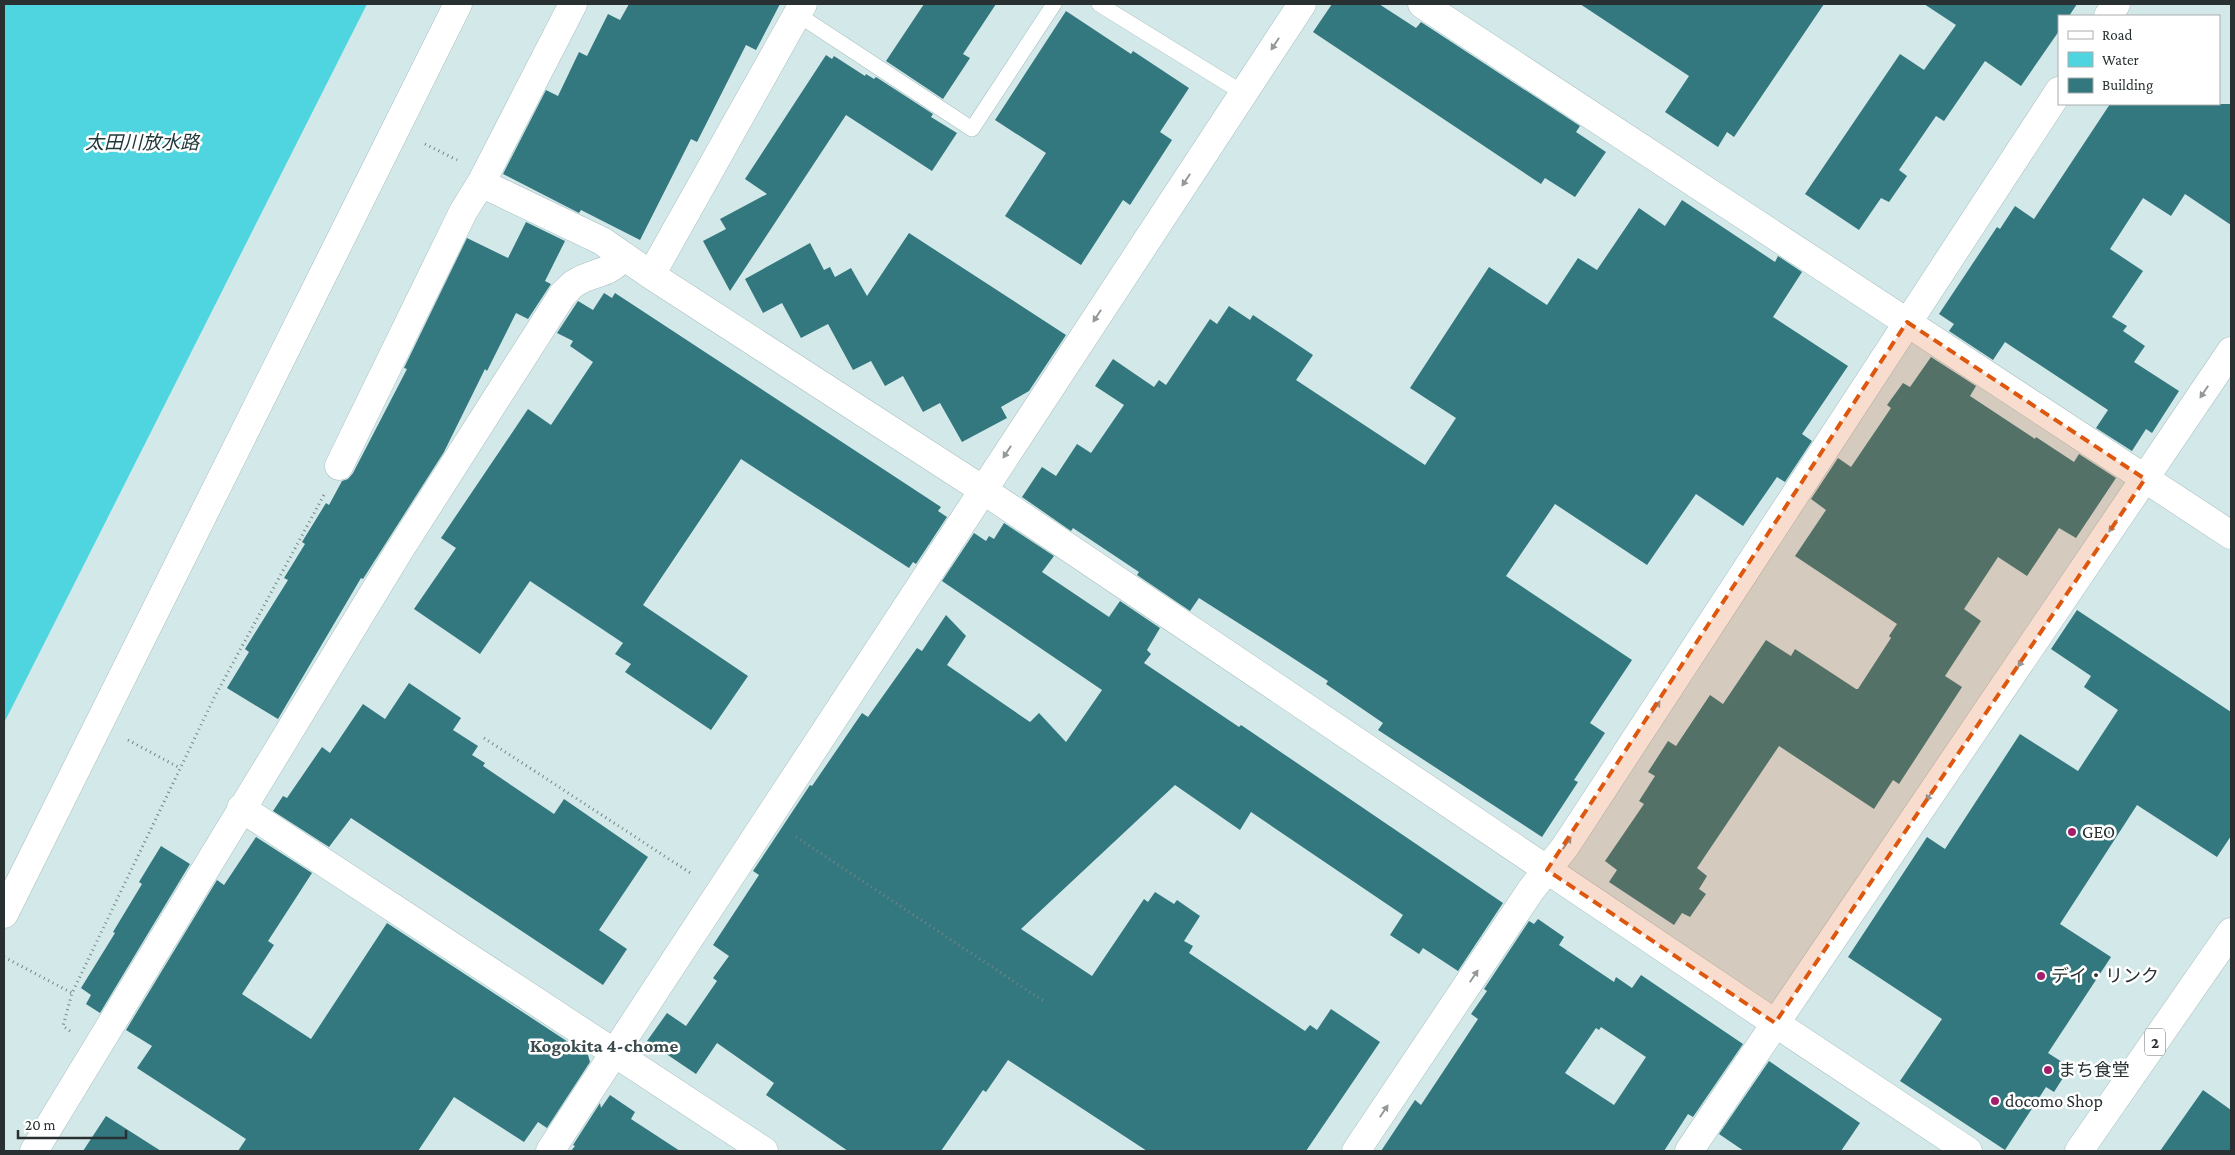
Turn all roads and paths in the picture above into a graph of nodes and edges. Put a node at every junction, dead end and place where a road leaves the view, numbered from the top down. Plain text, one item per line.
1 (458, 4) edge
2 (573, 4) edge
3 (1054, 4) edge
4 (1099, 4) edge
5 (1302, 4) edge
6 (1422, 4) edge
7 (2116, 4) edge
8 (800, 9) edge
9 (2109, 15) edge
10 (1243, 93) junction
11 (2058, 93) edge
12 (424, 143) dead end
13 (454, 159) dead end
14 (481, 183) junction
15 (624, 256) junction
16 (651, 275) junction
17 (1907, 322) junction
18 (2231, 351) edge
19 (339, 466) joint
20 (2146, 479) junction
21 (983, 490) junction
22 (2231, 534) edge
23 (484, 738) dead end
24 (127, 740) dead end
25 (180, 768) junction
26 (241, 808) junction
27 (768, 818) junction
28 (1547, 870) junction
29 (720, 892) junction
30 (4, 914) edge
31 (2231, 932) edge
32 (4, 957) edge
33 (72, 994) junction
34 (1045, 1002) dead end
35 (1775, 1023) junction
36 (97, 1046) junction
37 (616, 1052) junction
38 (34, 1151) edge
39 (550, 1151) edge
40 (764, 1151) edge
41 (1356, 1151) edge
42 (1689, 1151) edge
43 (1968, 1151) edge
44 (2078, 1151) edge

1 - 30 main road
2 - 14 main road
3 - 8 lane
4 - 10 lane
5 -> 10 main road
6 - 17 main road
7 - 9 main road
8 - 16 main road
10 -> 21 main road
11 - 17 main road
12 - 13 path
14 - 15 main road
14 - 19 main road
15 - 16 main road
15 - 26 main road
16 - 21 main road
17 - 20 main road
28 -> 17 main road
18 -> 20 main road
19 - 25 path
20 - 22 main road
20 -> 35 main road
21 - 27 main road
21 - 28 main road
23 - 29 path
24 - 25 path
25 - 33 path
26 - 36 main road
26 - 37 main road
27 - 29 main road
27 - 34 path
28 - 35 main road
41 -> 28 main road
29 - 37 main road
31 - 44 main road, 2
32 - 33 path
33 - 36 path
35 - 42 main road
35 - 43 main road
36 - 38 main road
37 - 39 main road
37 - 40 main road

